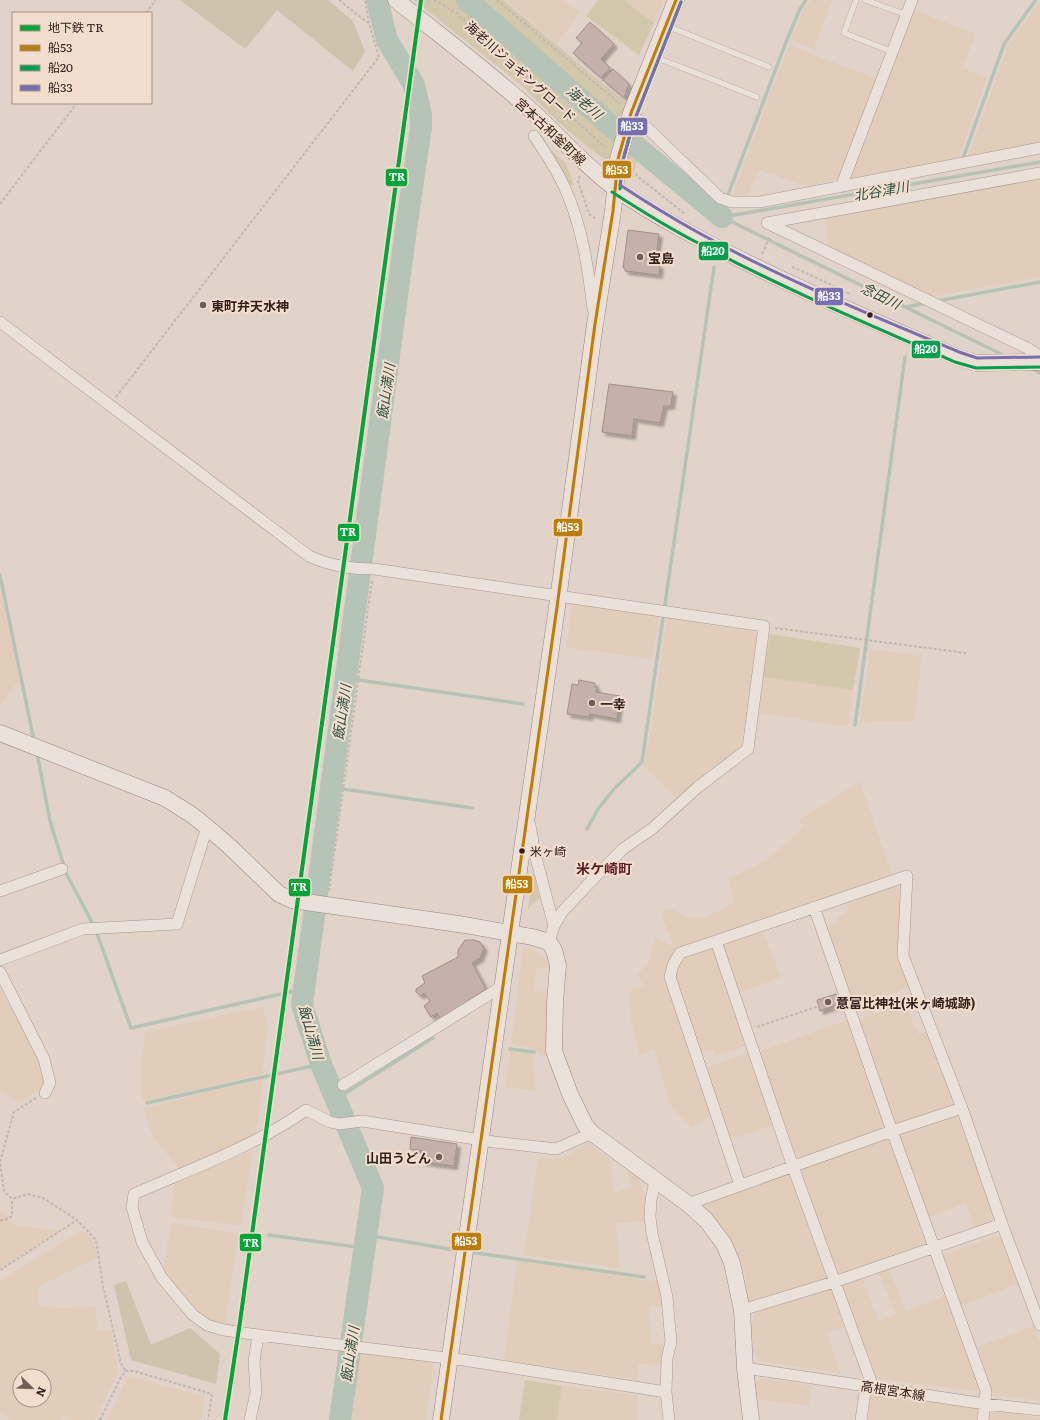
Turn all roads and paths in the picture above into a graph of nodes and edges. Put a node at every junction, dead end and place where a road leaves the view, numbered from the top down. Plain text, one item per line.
1 (156, 0) edge
2 (339, 0) edge
3 (365, 0) edge
4 (396, 0) edge
5 (434, 0) edge
6 (497, 0) edge
7 (676, 0) edge
8 (856, 0) edge
9 (865, 0) edge
10 (912, 0) edge
11 (147, 12) edge
12 (907, 15) junction
13 (369, 23) junction
14 (665, 26) junction
15 (893, 52) junction
16 (654, 56) junction
17 (769, 66) dead end
18 (757, 97) dead end
19 (76, 104) edge
20 (630, 116) junction
21 (534, 136) dead end
22 (613, 147) junction
23 (1040, 148) edge
24 (631, 171) dead end
25 (1040, 173) edge
26 (581, 174) dead end
27 (841, 187) junction
28 (615, 188) junction
29 (0, 204) edge
30 (686, 215) dead end
31 (596, 219) dead end
32 (771, 235) dead end
33 (760, 257) dead end
34 (790, 267) dead end
35 (853, 295) dead end
36 (0, 322) edge
37 (595, 324) junction
38 (1040, 360) edge
39 (109, 406) junction
40 (370, 569) junction
41 (559, 596) junction
42 (764, 626) junction
43 (966, 653) dead end
44 (0, 733) edge
45 (528, 805) junction
46 (207, 828) junction
47 (62, 870) dead end
48 (0, 891) edge
49 (319, 904) junction
50 (814, 907) junction
51 (554, 926) junction
52 (510, 933) junction
53 (716, 941) junction
54 (549, 942) junction
55 (0, 960) edge
56 (0, 972) edge
57 (503, 986) junction
58 (819, 1006) dead end
59 (746, 1031) junction
60 (343, 1085) dead end
61 (45, 1093) joint
62 (962, 1108) junction
63 (892, 1131) junction
64 (592, 1133) junction
65 (480, 1140) junction
66 (793, 1166) junction
67 (655, 1181) junction
68 (740, 1185) junction
69 (12, 1199) junction
70 (688, 1204) junction
71 (0, 1220) edge
72 (77, 1220) junction
73 (1002, 1224) junction
74 (933, 1247) junction
75 (0, 1270) edge
76 (834, 1282) junction
77 (742, 1310) junction
78 (1040, 1325) edge
79 (258, 1335) junction
80 (449, 1358) junction
81 (745, 1368) junction
82 (126, 1370) junction
83 (869, 1386) junction
84 (666, 1392) junction
85 (985, 1404) junction
86 (1040, 1410) edge
87 (100, 1420) edge
88 (208, 1420) edge
89 (250, 1420) edge
90 (441, 1420) edge
91 (669, 1420) edge
92 (751, 1420) edge
93 (861, 1420) edge
94 (983, 1420) edge

1 - 11 path
2 - 13 path
3 - 13 path
4 - 28 street, 宮本古和釜町線
5 - 22 path, 海老川ジョギングロード
6 - 20 path
7 - 14 street
8 - 15 lane
9 - 12 lane
10 - 12 street
12 - 15 street
13 - 39 path
14 - 16 street
14 - 17 lane
15 - 27 street
16 - 18 lane
16 - 20 street
19 - 29 path
20 - 22 street
20 - 27 street
21 - 37 street
22 - 28 street
23 - 27 street
24 - 30 path
25 - 38 street
26 - 31 path
28 - 37 street
28 - 38 street, 宮本古和釜町線
32 - 33 path
34 - 35 path
36 - 39 street
37 - 41 street
39 - 40 street
40 - 41 street
40 - 49 path
41 - 42 street
41 - 45 street
42 - 43 path
42 - 51 street
44 - 46 street
45 - 51 street
45 - 52 street
46 - 49 street
46 - 55 street
47 - 48 street
49 - 52 street
50 - 53 street
50 - 62 street
50 - 63 street
51 - 54 street
52 - 54 street
52 - 57 street
53 - 59 street
53 - 68 street
54 - 64 street
56 - 61 street
57 - 60 street
57 - 65 street
58 - 59 path
59 - 66 street
61 - 69 path
62 - 63 street
62 - 73 street
63 - 66 street
63 - 74 street
64 - 65 street
64 - 67 street
65 - 79 street
65 - 80 street
66 - 68 street
66 - 76 street
67 - 70 street
67 - 84 street
68 - 70 street
69 - 71 path
69 - 72 path
70 - 77 street
72 - 75 path
72 - 82 path
73 - 74 street
73 - 78 street
74 - 76 street
74 - 85 street
76 - 77 street
76 - 83 street
77 - 81 street
79 - 80 street
79 - 89 street
80 - 84 street
80 - 90 street
81 - 83 street, 高根宮本線
81 - 92 street
82 - 87 path
82 - 88 path
83 - 85 street, 高根宮本線
83 - 93 street
84 - 91 street
85 - 86 street, 高根宮本線
85 - 94 street

